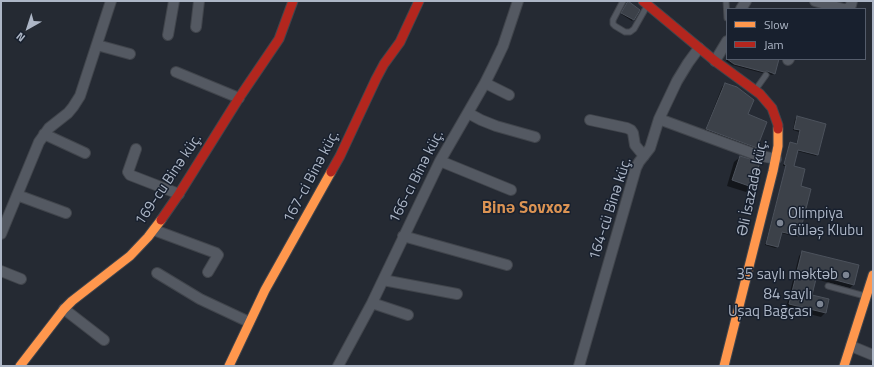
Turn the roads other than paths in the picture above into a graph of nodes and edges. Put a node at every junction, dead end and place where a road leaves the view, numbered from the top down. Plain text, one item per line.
1 (111, 1) edge
2 (174, 1) edge
3 (199, 1) edge
4 (293, 1) edge
5 (419, 1) edge
6 (518, 1) edge
7 (623, 1) edge
8 (815, 1) edge
9 (645, 3) edge
10 (840, 8) edge
11 (196, 27) dead end
12 (168, 36) dead end
13 (726, 43) edge
14 (97, 45) junction
15 (699, 48) junction
16 (130, 54) dead end
17 (715, 61) junction
18 (176, 72) dead end
19 (766, 76) dead end
20 (485, 83) junction
21 (755, 90) junction
22 (509, 95) dead end
23 (239, 98) junction
24 (468, 113) junction
25 (659, 119) junction
26 (590, 120) dead end
27 (44, 134) junction
28 (535, 137) dead end
29 (136, 149) dead end
30 (85, 153) dead end
31 (644, 156) junction
32 (776, 159) junction
33 (440, 161) junction
34 (511, 190) dead end
35 (179, 194) junction
36 (17, 195) junction
37 (66, 213) dead end
38 (154, 230) junction
39 (1, 234) edge
40 (404, 236) junction
41 (507, 265) dead end
42 (1, 271) edge
43 (208, 272) dead end
44 (156, 273) dead end
45 (873, 275) edge
46 (22, 279) dead end
47 (383, 280) junction
48 (828, 286) dead end
49 (458, 294) dead end
50 (866, 296) junction
51 (372, 302) junction
52 (64, 309) junction
53 (408, 315) dead end
54 (249, 322) junction
55 (104, 340) dead end
56 (851, 346) junction
57 (873, 355) edge
58 (20, 366) edge
59 (228, 366) edge
60 (338, 366) edge
61 (579, 366) edge
62 (724, 366) edge
63 (844, 366) edge

1 - 14 street
2 - 12 street
3 - 11 street
4 - 23 street, 169-cu Binə küç.
5 - 54 street, 167-ci Binə küç.
6 - 20 street, 166-cı Binə küç.
7 - 9 lane
8 - 10 street
9 - 15 street, Əli İsazadə küç.
13 - 17 street
14 - 16 street
14 - 27 street
15 - 17 street, Əli İsazadə küç.
15 - 25 street, 164-cü Binə küç.
17 - 21 street, Əli İsazadə küç.
18 - 23 street
19 - 21 lane
20 - 22 street
20 - 24 street, 166-cı Binə küç.
21 - 32 street, Əli İsazadə küç.
23 - 35 street, 169-cu Binə küç.
24 - 28 street
24 - 33 street, 166-cı Binə küç.
25 - 31 street, 164-cü Binə küç.
25 - 32 street
26 - 31 street
27 - 30 street
27 - 36 street
29 - 35 street
31 - 61 street, 164-cü Binə küç.
32 - 62 street, Əli İsazadə küç.
33 - 34 street
33 - 40 street, 166-cı Binə küç.
35 - 38 street, 169-cu Binə küç.
36 - 37 street
36 - 39 street
38 - 43 street
38 - 52 street, 169-cu Binə küç.
40 - 41 street
40 - 47 street, 166-cı Binə küç.
42 - 46 street
44 - 54 street
45 - 50 street
47 - 49 street
47 - 51 street, 166-cı Binə küç.
48 - 50 lane
50 - 56 street
51 - 53 street
51 - 60 street, 166-cı Binə küç.
52 - 55 street
52 - 58 street, 169-cu Binə küç.
54 - 59 street, 167-ci Binə küç.
56 - 57 street
56 - 63 street

